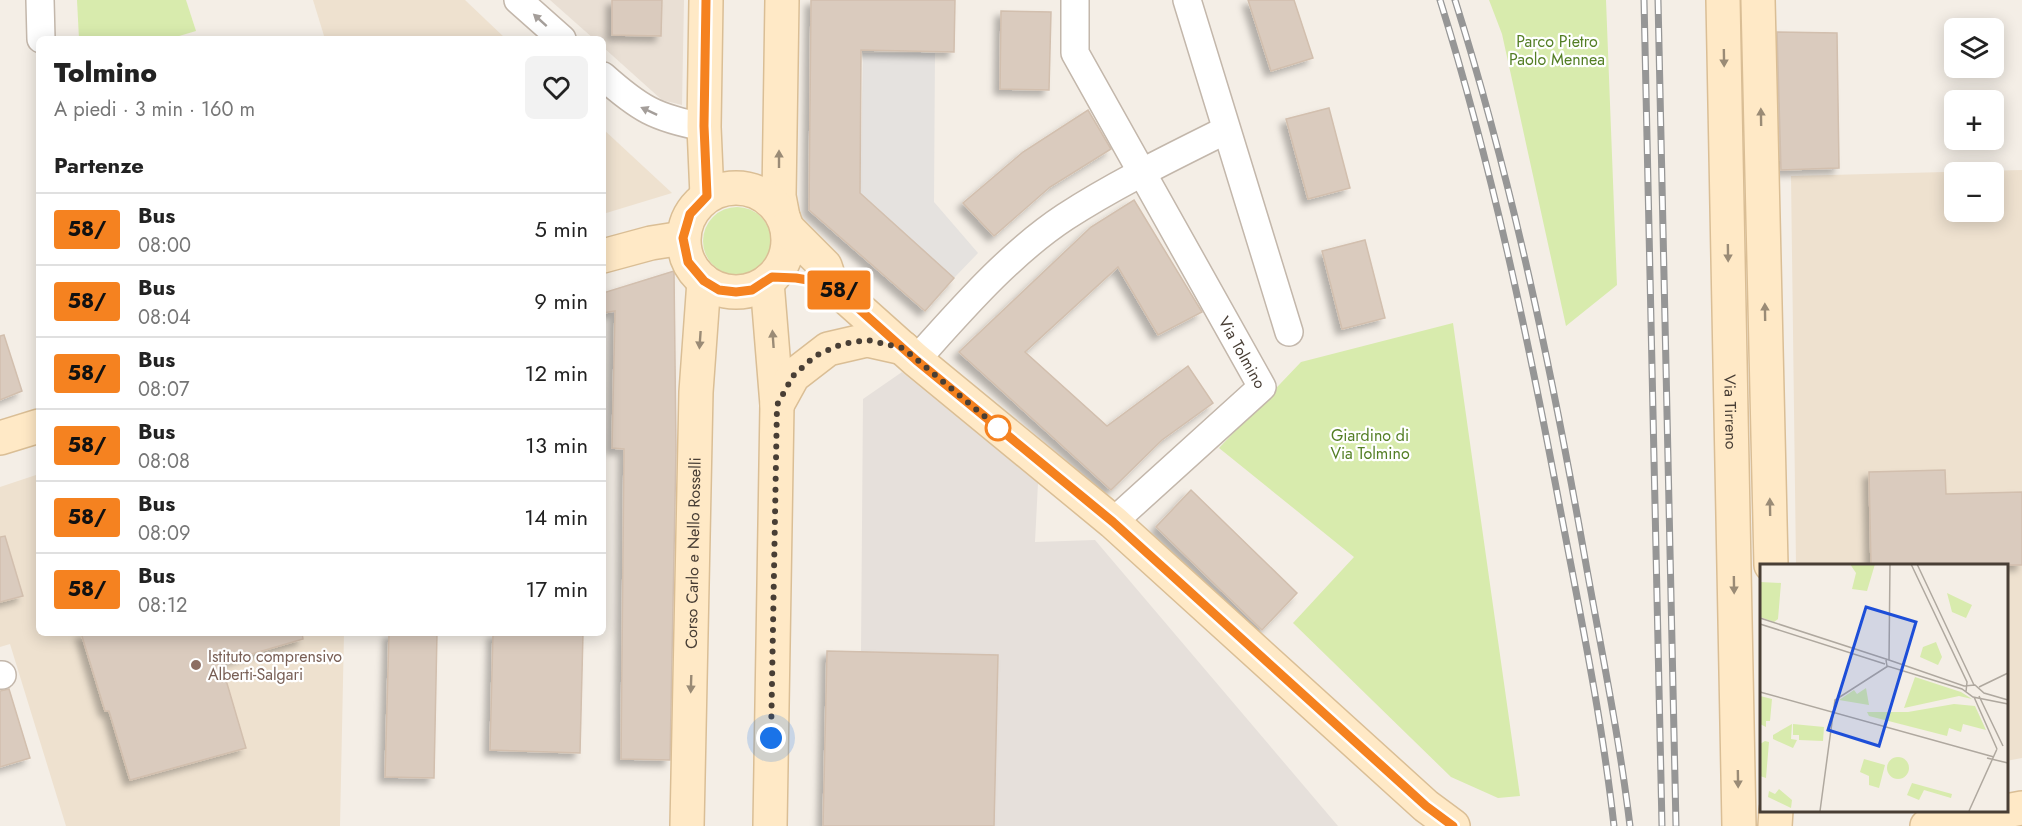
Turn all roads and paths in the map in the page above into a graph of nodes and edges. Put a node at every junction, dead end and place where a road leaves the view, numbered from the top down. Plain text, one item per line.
1 (40, 0) edge
2 (518, 0) edge
3 (706, 0) edge
4 (782, 0) edge
5 (1057, 0) edge
6 (1075, 0) edge
7 (1187, 0) edge
8 (1722, 0) edge
9 (1758, 0) edge
10 (41, 36) edge
11 (559, 36) edge
12 (606, 78) edge
13 (704, 126) junction
14 (1226, 130) junction
15 (1142, 173) junction
16 (707, 196) junction
17 (785, 223) junction
18 (683, 238) junction
19 (606, 255) edge
20 (770, 280) junction
21 (704, 281) junction
22 (831, 284) junction
23 (1289, 332) dead end
24 (910, 354) junction
25 (777, 405) junction
26 (36, 427) edge
27 (0, 438) edge
28 (1113, 522) junction
29 (1771, 564) edge
30 (2022, 808) edge
31 (1776, 811) edge
32 (2006, 811) edge
33 (2007, 811) edge
34 (687, 826) edge
35 (770, 826) edge
36 (1453, 826) edge
37 (1739, 826) edge
38 (1775, 826) edge
39 (1927, 826) edge

1 - 10 street
11 -> 2 street
3 - 13 street
17 -> 4 street
5 - 6 street
6 - 15 street
7 - 14 street
8 -> 37 street, Via Tirreno
29 -> 9 street
13 -> 12 street
13 - 16 street
14 - 15 street
14 - 23 street
15 - 24 street
15 - 28 street, Via Tolmino
16 - 17 street
16 - 18 street
17 - 20 street
17 - 22 street
18 - 19 street
18 - 21 street
20 - 21 street
20 - 22 street
25 -> 20 street
21 -> 34 street, Corso Carlo e Nello Rosselli
22 - 24 street
24 - 25 street
24 - 28 street
25 - 35 street
26 - 27 street
28 - 36 street
30 - 33 street
31 - 38 street
32 - 39 street

